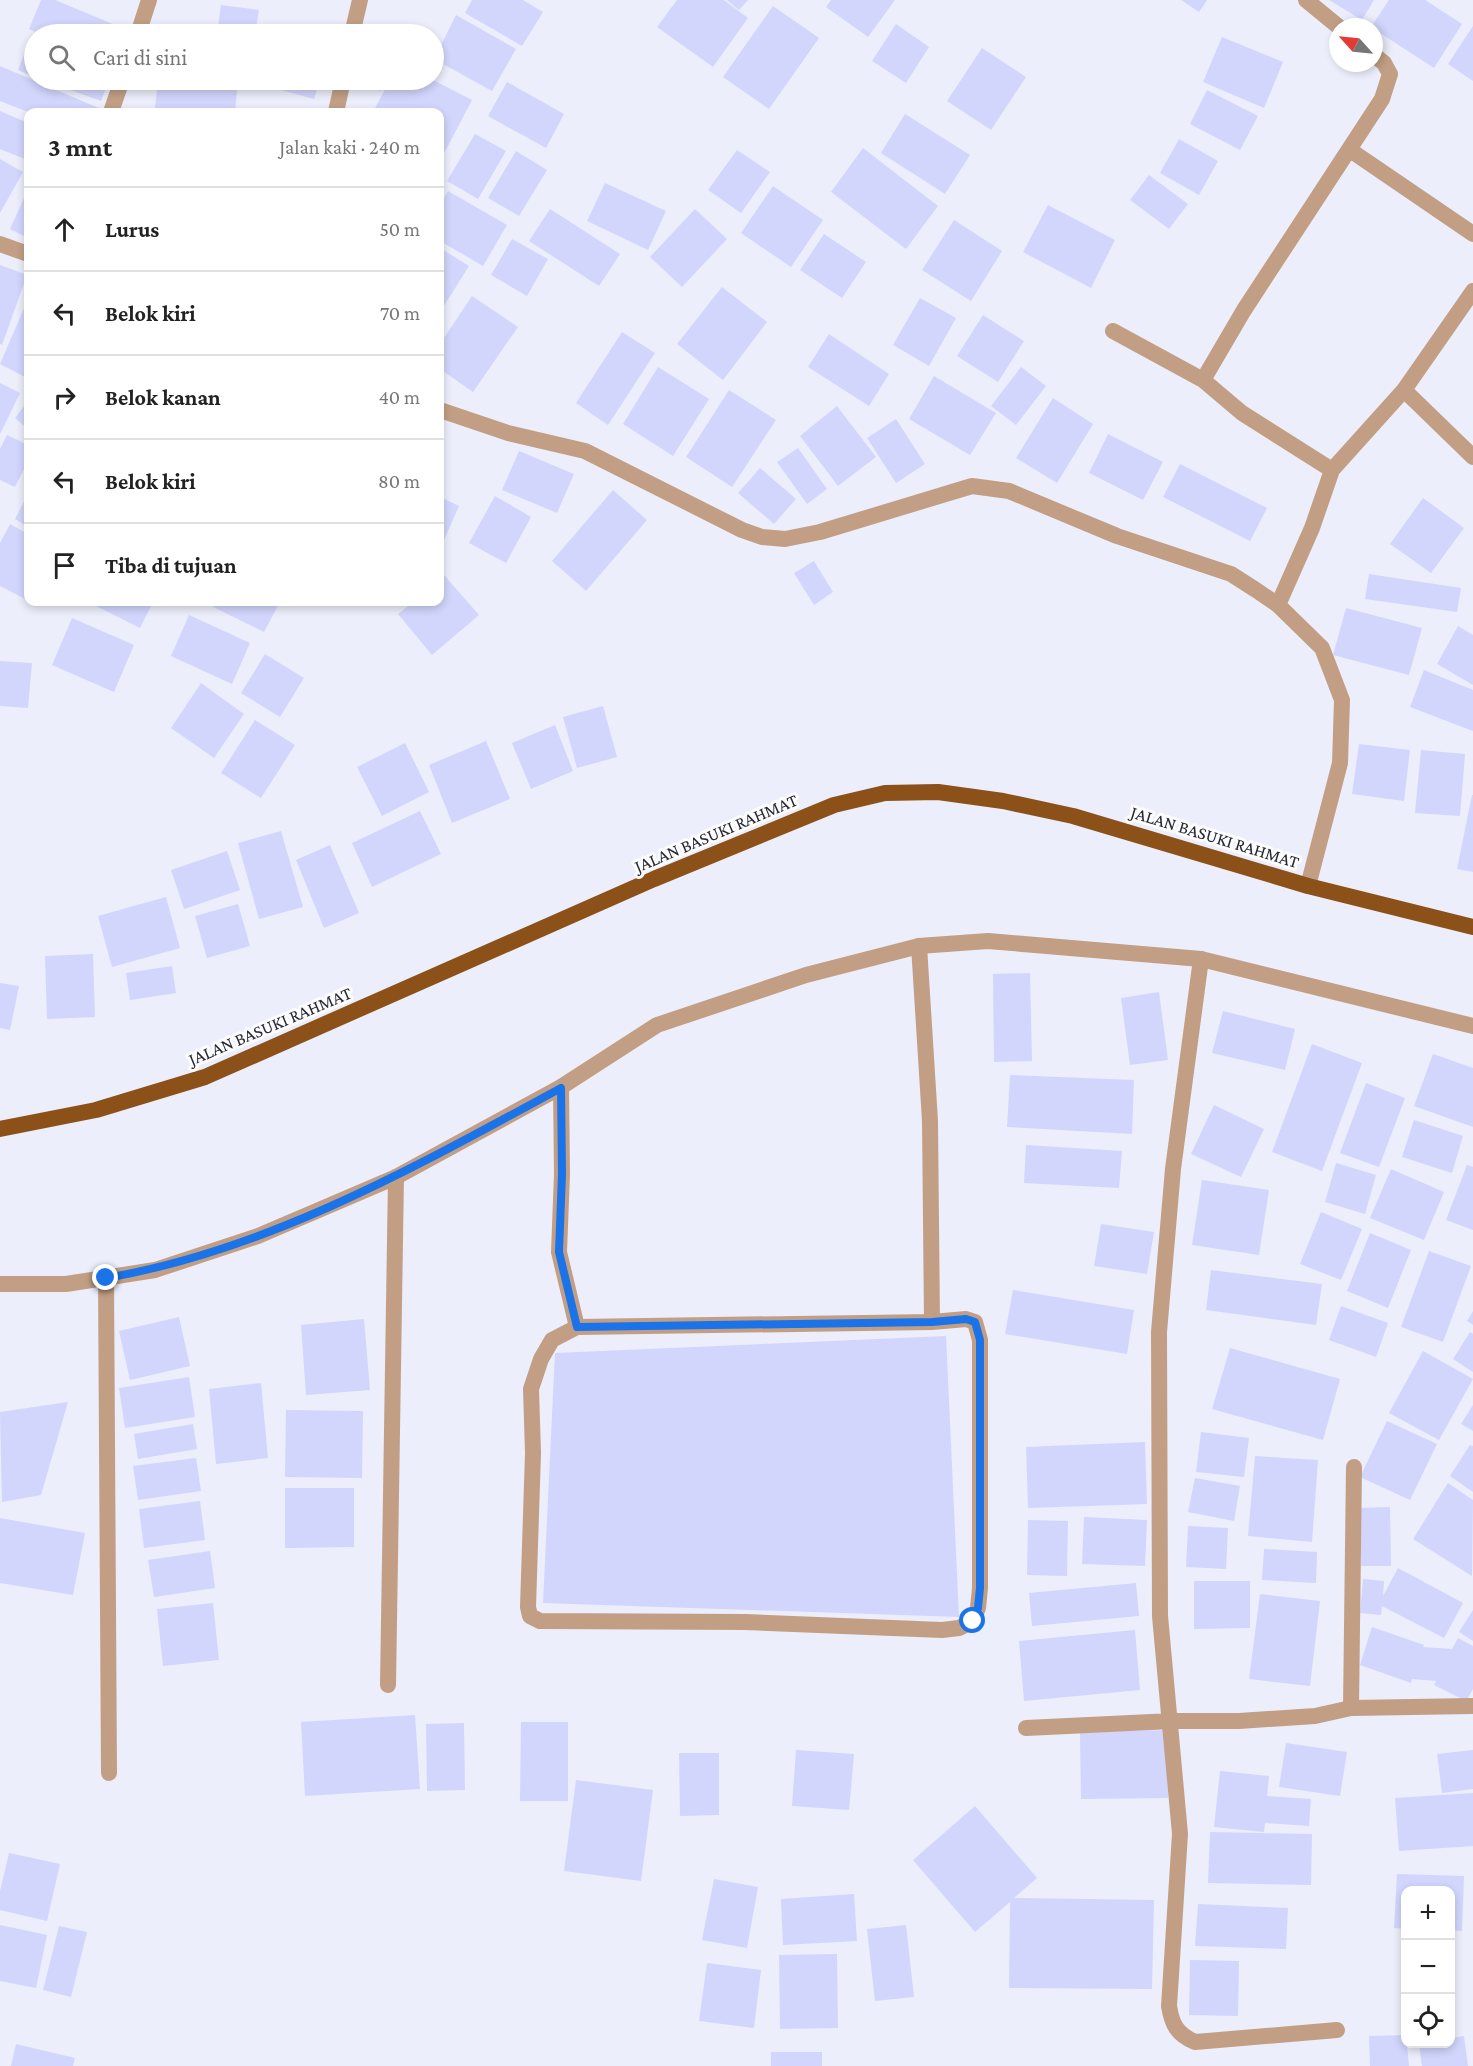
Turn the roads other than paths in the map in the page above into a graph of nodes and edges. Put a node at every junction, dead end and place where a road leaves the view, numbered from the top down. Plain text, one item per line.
1 (149, 0) edge
2 (360, 0) edge
3 (1306, 0) edge
4 (1329, 18) edge
5 (141, 24) edge
6 (354, 24) edge
7 (1383, 62) edge
8 (119, 90) edge
9 (341, 90) edge
10 (112, 108) edge
11 (337, 108) edge
12 (1350, 150) junction
13 (1473, 234) edge
14 (0, 244) edge
15 (24, 253) edge
16 (1473, 291) edge
17 (1113, 330) dead end
18 (1203, 380) junction
19 (1404, 390) junction
20 (444, 411) edge
21 (1473, 457) edge
22 (1332, 470) junction
23 (1278, 605) junction
24 (1308, 886) junction
25 (1473, 927) edge
26 (919, 946) junction
27 (1201, 959) junction
28 (1473, 1026) edge
29 (561, 1088) junction
30 (0, 1129) edge
31 (396, 1177) junction
32 (106, 1278) junction
33 (0, 1284) edge
34 (932, 1322) junction
35 (577, 1327) junction
36 (1354, 1467) dead end
37 (388, 1685) dead end
38 (1473, 1706) edge
39 (1352, 1708) junction
40 (1172, 1721) junction
41 (1026, 1728) dead end
42 (109, 1773) dead end
43 (1337, 2030) dead end

1 - 5 street
2 - 6 street
3 - 4 street
7 - 12 street
8 - 10 street
9 - 11 street
12 - 13 street
12 - 18 street
14 - 15 street
16 - 19 street
17 - 18 street
18 - 22 street
19 - 21 street
19 - 22 street
20 - 23 street
22 - 23 street
23 - 24 street
24 - 25 highway, JALAN BASUKI RAHMAT
24 - 30 highway, JALAN BASUKI RAHMAT
26 - 27 street
26 - 29 street
26 - 34 street
27 - 28 street
27 - 40 street
29 - 31 street
29 - 35 street
31 - 32 street
31 - 37 street
32 - 33 street
32 - 42 street
34 - 35 street
34 - 35 street
36 - 39 street
38 - 39 street
39 - 40 street
40 - 41 street
40 - 43 street

